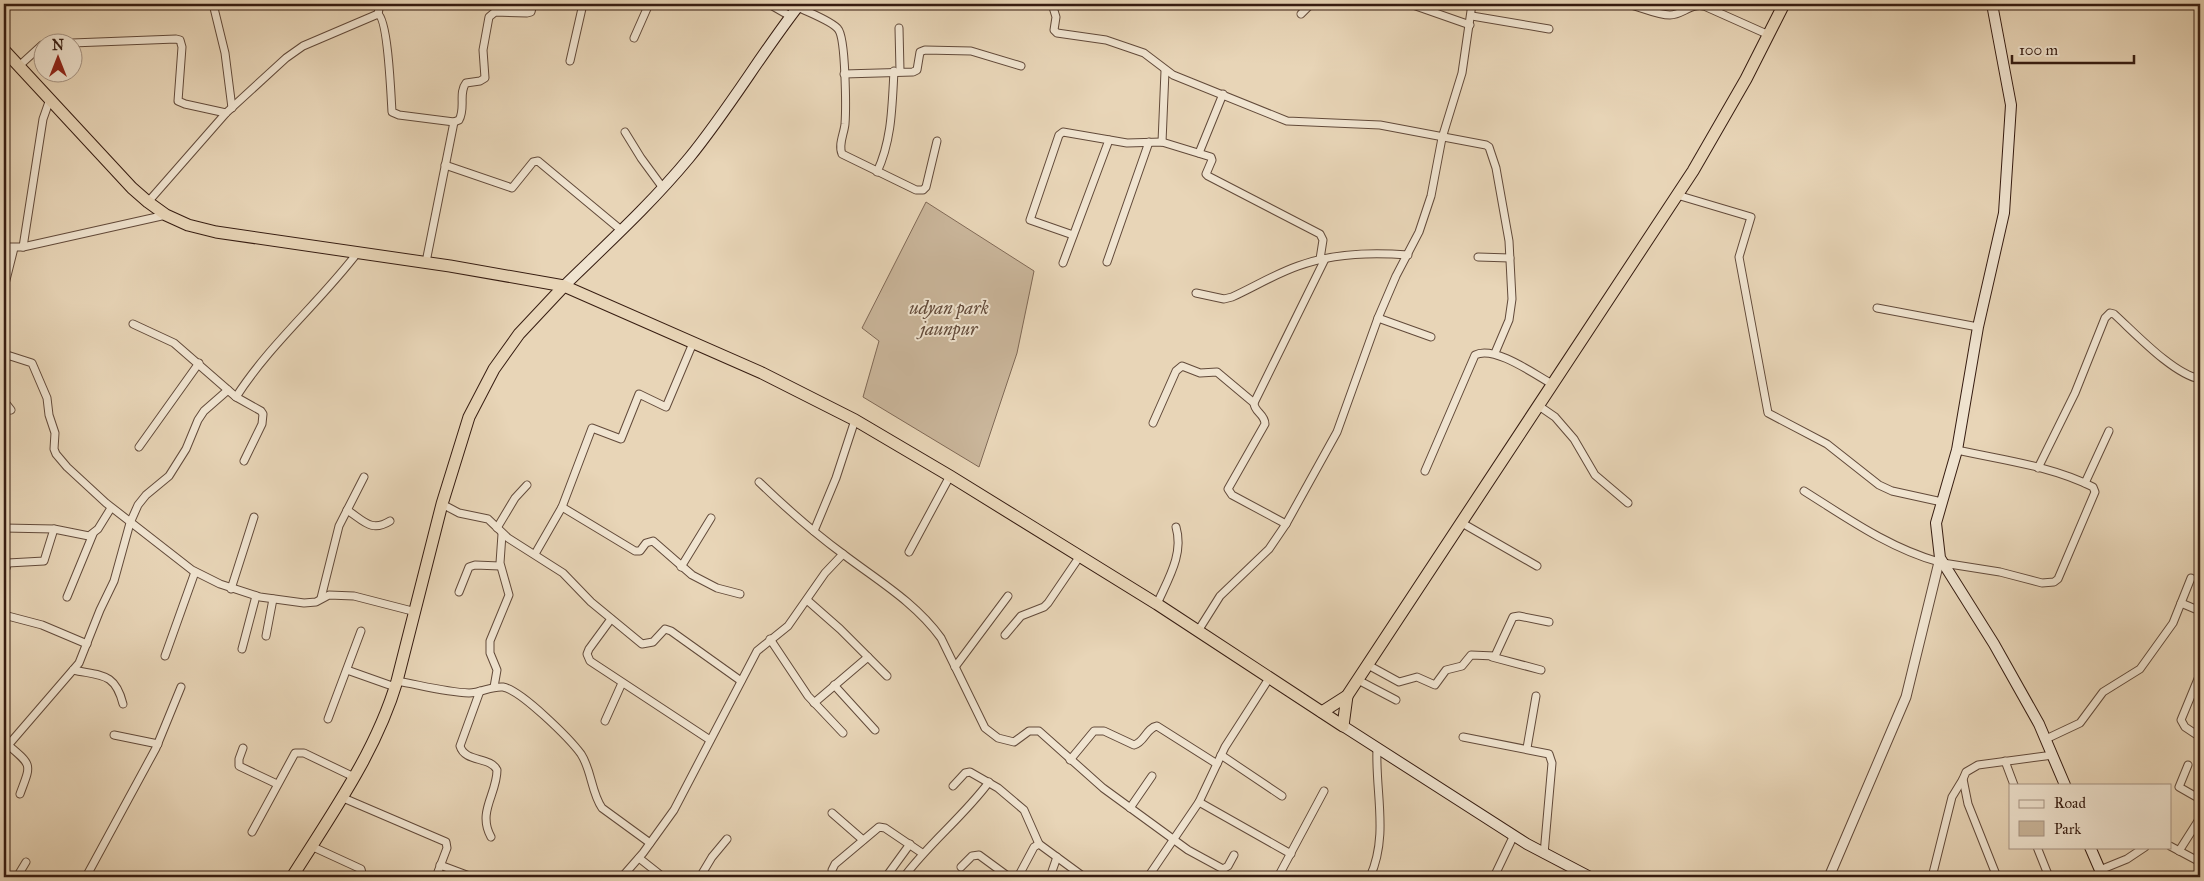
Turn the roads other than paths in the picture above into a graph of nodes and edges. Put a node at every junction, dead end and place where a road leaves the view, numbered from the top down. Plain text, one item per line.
1 (213, 4) edge
2 (380, 4) edge
3 (533, 4) edge
4 (583, 4) edge
5 (649, 4) edge
6 (769, 4) edge
7 (1052, 4) edge
8 (1311, 4) edge
9 (1410, 4) edge
10 (1472, 4) edge
11 (1628, 4) edge
12 (1784, 4) edge
13 (1992, 4) edge
14 (799, 5) edge
15 (378, 14) junction
16 (1302, 14) dead end
17 (790, 16) junction
18 (1472, 16) junction
19 (1470, 25) junction
20 (899, 28) dead end
21 (1548, 29) dead end
22 (1769, 34) junction
23 (634, 38) dead end
24 (82, 42) edge
25 (4, 50) edge
26 (32, 54) edge
27 (570, 61) dead end
28 (19, 66) junction
29 (1021, 66) dead end
30 (897, 71) junction
31 (1165, 71) junction
32 (844, 74) junction
33 (1223, 94) junction
34 (50, 98) junction
35 (232, 108) junction
36 (226, 113) junction
37 (454, 122) junction
38 (625, 132) dead end
39 (1442, 138) junction
40 (1109, 140) junction
41 (936, 141) dead end
42 (1149, 142) junction
43 (1162, 142) junction
44 (1199, 153) junction
45 (445, 165) junction
46 (877, 172) junction
47 (663, 188) junction
48 (1677, 195) junction
49 (148, 202) junction
50 (166, 215) junction
51 (621, 230) junction
52 (1073, 236) junction
53 (4, 247) edge
54 (23, 247) junction
55 (14, 248) junction
56 (358, 252) junction
57 (1408, 255) junction
58 (1478, 257) dead end
59 (1510, 258) junction
60 (1322, 259) junction
61 (426, 262) junction
62 (1107, 262) dead end
63 (1063, 263) dead end
64 (564, 286) junction
65 (4, 288) edge
66 (1196, 293) dead end
67 (1877, 308) dead end
68 (1378, 318) junction
69 (133, 324) dead end
70 (1978, 327) junction
71 (1431, 337) dead end
72 (693, 343) junction
73 (1495, 353) junction
74 (4, 354) edge
75 (199, 363) junction
76 (2200, 379) edge
77 (1552, 384) junction
78 (228, 390) junction
79 (236, 397) junction
80 (4, 401) edge
81 (1254, 403) junction
82 (1539, 406) junction
83 (11, 410) dead end
84 (855, 420) junction
85 (1152, 423) dead end
86 (2109, 431) dead end
87 (138, 447) dead end
88 (1957, 450) junction
89 (244, 461) dead end
90 (2038, 468) junction
91 (1425, 471) dead end
92 (950, 476) junction
93 (364, 477) dead end
94 (759, 482) dead end
95 (2085, 483) junction
96 (527, 485) dead end
97 (1804, 491) dead end
98 (1942, 502) junction
99 (1628, 503) dead end
100 (442, 504) junction
101 (562, 507) junction
102 (111, 508) junction
103 (347, 510) junction
104 (254, 517) dead end
105 (711, 518) dead end
106 (390, 521) dead end
107 (1462, 523) junction
108 (130, 524) junction
109 (1286, 524) junction
110 (1176, 527) dead end
111 (4, 528) edge
112 (54, 529) junction
113 (499, 531) junction
114 (814, 531) junction
115 (93, 534) junction
116 (909, 552) dead end
117 (535, 554) junction
118 (843, 554) junction
119 (1080, 556) junction
120 (1941, 561) junction
121 (500, 566) junction
122 (1536, 566) dead end
123 (681, 567) junction
124 (195, 572) junction
125 (4, 573) edge
126 (2191, 578) dead end
127 (231, 589) junction
128 (459, 592) dead end
129 (740, 594) dead end
130 (67, 596) dead end
131 (256, 596) junction
132 (1008, 596) dead end
133 (321, 598) junction
134 (273, 599) junction
135 (806, 600) junction
136 (2181, 603) junction
137 (1157, 604) junction
138 (2200, 611) edge
139 (416, 612) junction
140 (4, 615) edge
141 (611, 619) junction
142 (1548, 622) dead end
143 (1198, 630) junction
144 (361, 631) dead end
145 (1006, 635) dead end
146 (266, 636) dead end
147 (770, 639) junction
148 (87, 644) junction
149 (242, 649) dead end
150 (166, 656) dead end
151 (868, 657) junction
152 (1492, 657) junction
153 (1368, 665) junction
154 (955, 667) junction
155 (73, 670) junction
156 (347, 670) junction
157 (1541, 670) dead end
158 (2200, 674) edge
159 (887, 676) dead end
160 (1270, 678) junction
161 (1358, 680) junction
162 (741, 681) junction
163 (622, 683) junction
164 (396, 684) junction
165 (834, 686) junction
166 (181, 687) dead end
167 (494, 688) junction
168 (480, 691) junction
169 (1347, 696) junction
170 (1536, 696) dead end
171 (1396, 700) dead end
172 (814, 703) junction
173 (123, 704) dead end
174 (1322, 712) junction
175 (328, 719) dead end
176 (605, 721) dead end
177 (1343, 726) junction
178 (875, 730) dead end
179 (842, 733) dead end
180 (2199, 734) edge
181 (114, 735) dead end
182 (1463, 737) dead end
183 (710, 740) junction
184 (2046, 740) junction
185 (158, 744) junction
186 (6, 747) edge
187 (243, 748) dead end
188 (1377, 748) junction
189 (1527, 748) junction
190 (1221, 755) junction
191 (2052, 755) junction
192 (1070, 760) junction
193 (2005, 762) junction
194 (1217, 764) junction
195 (2188, 765) dead end
196 (1152, 776) dead end
197 (354, 777) junction
198 (1963, 779) junction
199 (989, 782) junction
200 (277, 784) junction
201 (2014, 784) edge
202 (2065, 784) edge
203 (953, 786) dead end
204 (1324, 791) dead end
205 (20, 794) dead end
206 (1282, 796) dead end
207 (341, 797) junction
208 (2200, 799) edge
209 (1199, 802) junction
210 (1130, 808) junction
211 (832, 814) dead end
212 (2200, 818) edge
213 (252, 832) dead end
214 (1514, 835) junction
215 (491, 837) dead end
216 (727, 838) dead end
217 (863, 840) junction
218 (1175, 840) junction
219 (650, 843) junction
220 (910, 844) junction
221 (1039, 844) junction
222 (312, 846) junction
223 (2172, 847) edge
224 (2037, 848) edge
225 (2090, 848) edge
226 (2144, 848) edge
227 (2179, 851) junction
228 (922, 853) junction
229 (1291, 854) junction
230 (1544, 854) junction
231 (1234, 855) dead end
232 (1057, 857) junction
233 (639, 858) junction
234 (26, 862) dead end
235 (2200, 862) edge
236 (440, 865) junction
237 (962, 867) dead end
238 (2101, 874) edge
239 (1584, 876) edge
240 (17, 877) edge
241 (86, 877) edge
242 (292, 877) edge
243 (362, 877) edge
244 (436, 877) edge
245 (472, 877) edge
246 (622, 877) edge
247 (663, 877) edge
248 (700, 877) edge
249 (833, 877) edge
250 (886, 877) edge
251 (904, 877) edge
252 (1009, 877) edge
253 (1018, 877) edge
254 (1050, 877) edge
255 (1084, 877) edge
256 (1148, 877) edge
257 (1278, 877) edge
258 (1370, 877) edge
259 (1494, 877) edge
260 (1829, 877) edge
261 (1932, 877) edge
262 (1997, 877) edge
263 (2048, 877) edge

1 - 35 street
2 - 15 street
3 - 37 street
4 - 27 street
5 - 23 street
6 - 17 street
7 - 31 street
8 - 16 street
9 - 19 street
10 - 18 street
11 - 22 street
12 - 22 highway
13 - 70 main road
14 - 17 main road
14 - 32 street
15 - 35 street
15 - 37 street
17 - 47 main road
18 - 19 street
18 - 21 street
19 - 39 street
20 - 30 street
22 - 48 highway
24 - 36 street
25 - 28 highway
26 - 28 street
28 - 34 highway
29 - 30 street
30 - 32 street
30 - 46 street
31 - 33 street
31 - 43 street
32 - 46 street
33 - 39 street
33 - 44 street
34 - 49 highway
34 - 54 street
35 - 36 street
36 - 49 street
37 - 45 street
38 - 47 street
39 - 57 street
39 - 59 street
40 - 42 street
40 - 52 street
40 - 52 street
41 - 46 street
42 - 43 street
42 - 62 street
43 - 44 street
44 - 60 street
45 - 51 street
45 - 61 street
47 - 51 main road
48 - 77 highway
48 - 98 street
49 - 50 highway
50 - 54 street
50 - 56 highway
51 - 64 main road
52 - 63 street
53 - 55 street
54 - 55 street
55 - 65 street
56 - 61 highway
56 - 79 street
57 - 60 street
57 - 68 street
58 - 59 street
59 - 73 street
60 - 66 street
60 - 81 street
61 - 64 highway
64 - 72 highway
64 - 100 highway
67 - 70 street
68 - 71 street
68 - 109 street
69 - 75 street
70 - 88 main road
72 - 84 highway
72 - 101 street
73 - 77 street
73 - 91 street
74 - 102 street
75 - 78 street
75 - 87 street
76 - 90 street
77 - 82 highway
78 - 79 street
78 - 108 street
79 - 89 street
80 - 83 street
81 - 85 street
81 - 109 street
82 - 99 street
82 - 107 highway
84 - 92 highway
84 - 114 street
86 - 95 street
88 - 90 street
88 - 98 main road
90 - 95 street
92 - 116 street
92 - 119 highway
93 - 103 street
94 - 114 street
95 - 120 street
96 - 113 street
97 - 120 street
98 - 120 main road
100 - 113 street
100 - 139 highway
101 - 117 street
101 - 123 street
102 - 108 street
102 - 115 street
103 - 106 street
103 - 133 street
104 - 127 street
105 - 123 street
107 - 122 street
107 - 153 highway
108 - 124 street
108 - 148 street
109 - 143 street
110 - 137 street
111 - 112 street
112 - 115 street
112 - 125 street
113 - 117 street
113 - 121 street
114 - 118 street
115 - 130 street
117 - 141 street
118 - 135 street
118 - 154 street
119 - 137 highway
119 - 145 street
120 - 184 main road
120 - 260 street
121 - 128 street
121 - 167 street
123 - 129 street
124 - 127 street
124 - 150 street
126 - 136 street
127 - 131 street
131 - 134 street
131 - 149 street
132 - 154 street
133 - 134 street
133 - 139 street
134 - 146 street
135 - 147 street
135 - 151 street
136 - 138 street
136 - 184 street
137 - 143 highway
139 - 164 highway
140 - 148 street
141 - 162 street
141 - 163 street
142 - 152 street
143 - 160 highway
144 - 156 street
147 - 162 street
147 - 172 street
148 - 155 street
151 - 159 street
151 - 165 street
152 - 153 street
152 - 157 street
153 - 161 highway
154 - 192 street
155 - 173 street
155 - 186 street
156 - 164 street
156 - 175 street
158 - 180 street
160 - 174 highway
160 - 190 street
161 - 169 highway
161 - 171 street
162 - 183 street
163 - 176 street
163 - 183 street
164 - 168 street
164 - 197 highway
165 - 172 street
165 - 178 street
166 - 185 street
167 - 168 street
167 - 219 street
168 - 215 street
169 - 174 highway
169 - 177 highway
170 - 189 street
172 - 179 street
174 - 177 highway
177 - 188 main road
181 - 185 street
182 - 189 street
183 - 219 street
184 - 191 main road
185 - 241 street
186 - 205 street
187 - 200 street
188 - 214 main road
188 - 258 street
189 - 230 street
190 - 194 street
190 - 206 street
191 - 193 street
191 - 202 main road
192 - 194 street
192 - 210 street
193 - 198 street
193 - 201 street
194 - 209 street
195 - 208 street
196 - 210 street
197 - 200 street
197 - 207 highway
198 - 261 street
198 - 262 street
199 - 203 street
199 - 221 street
199 - 228 street
200 - 213 street
204 - 229 street
207 - 222 highway
207 - 236 street
209 - 218 street
209 - 229 street
210 - 218 street
211 - 217 street
212 - 227 street
214 - 230 main road
214 - 259 street
216 - 248 street
217 - 220 street
217 - 249 street
218 - 231 street
218 - 256 street
219 - 233 street
220 - 228 street
220 - 250 street
221 - 232 street
221 - 253 street
222 - 242 highway
222 - 243 street
223 - 227 street
224 - 263 street
225 - 238 main road
226 - 238 street
227 - 235 street
228 - 251 street
229 - 257 street
230 - 239 main road
232 - 254 street
232 - 255 street
233 - 246 street
233 - 247 street
234 - 240 street
236 - 244 street
236 - 245 street
237 - 252 street

